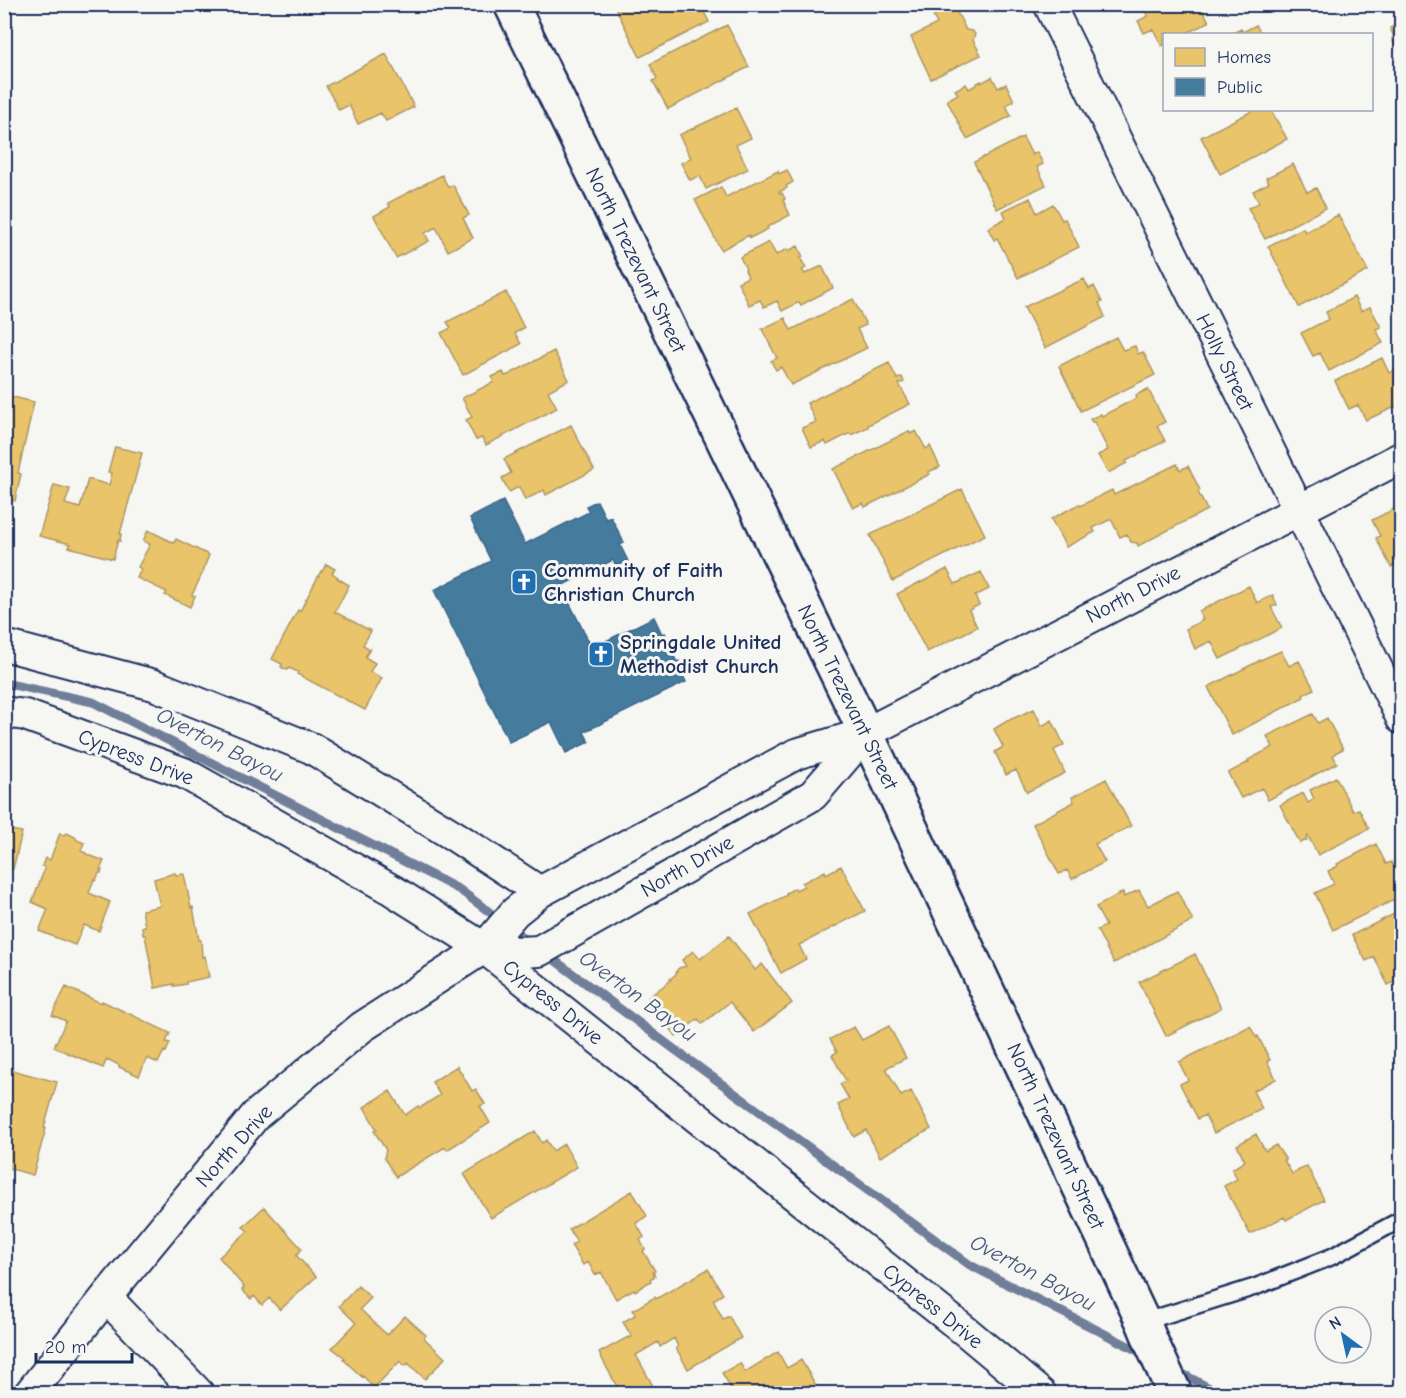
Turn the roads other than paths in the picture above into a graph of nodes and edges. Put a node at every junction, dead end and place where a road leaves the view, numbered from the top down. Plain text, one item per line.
1 (511, 4) edge
2 (1049, 4) edge
3 (1401, 457) edge
4 (1298, 509) junction
5 (4, 645) edge
6 (4, 712) edge
7 (1401, 718) edge
8 (866, 733) junction
9 (540, 892) junction
10 (499, 945) junction
11 (1401, 1220) edge
12 (106, 1297) junction
13 (1148, 1333) junction
14 (1175, 1392) edge
15 (29, 1394) edge
16 (199, 1394) edge
17 (1041, 1394) edge

1 - 8 main road, North Trezevant Street
2 - 4 street, Holly Street
3 - 4 street, North Drive
4 - 7 street, Holly Street
4 - 8 street, North Drive
5 - 9 street
6 - 10 street, Cypress Drive
8 - 9 street, North Drive
8 - 10 street, North Drive
8 - 13 main road, North Trezevant Street
9 - 10 street, North Drive
10 - 12 street, North Drive
10 - 17 street, Cypress Drive
11 - 13 lane
12 - 15 street, North Drive
12 - 16 street
13 - 14 main road, North Trezevant Street

